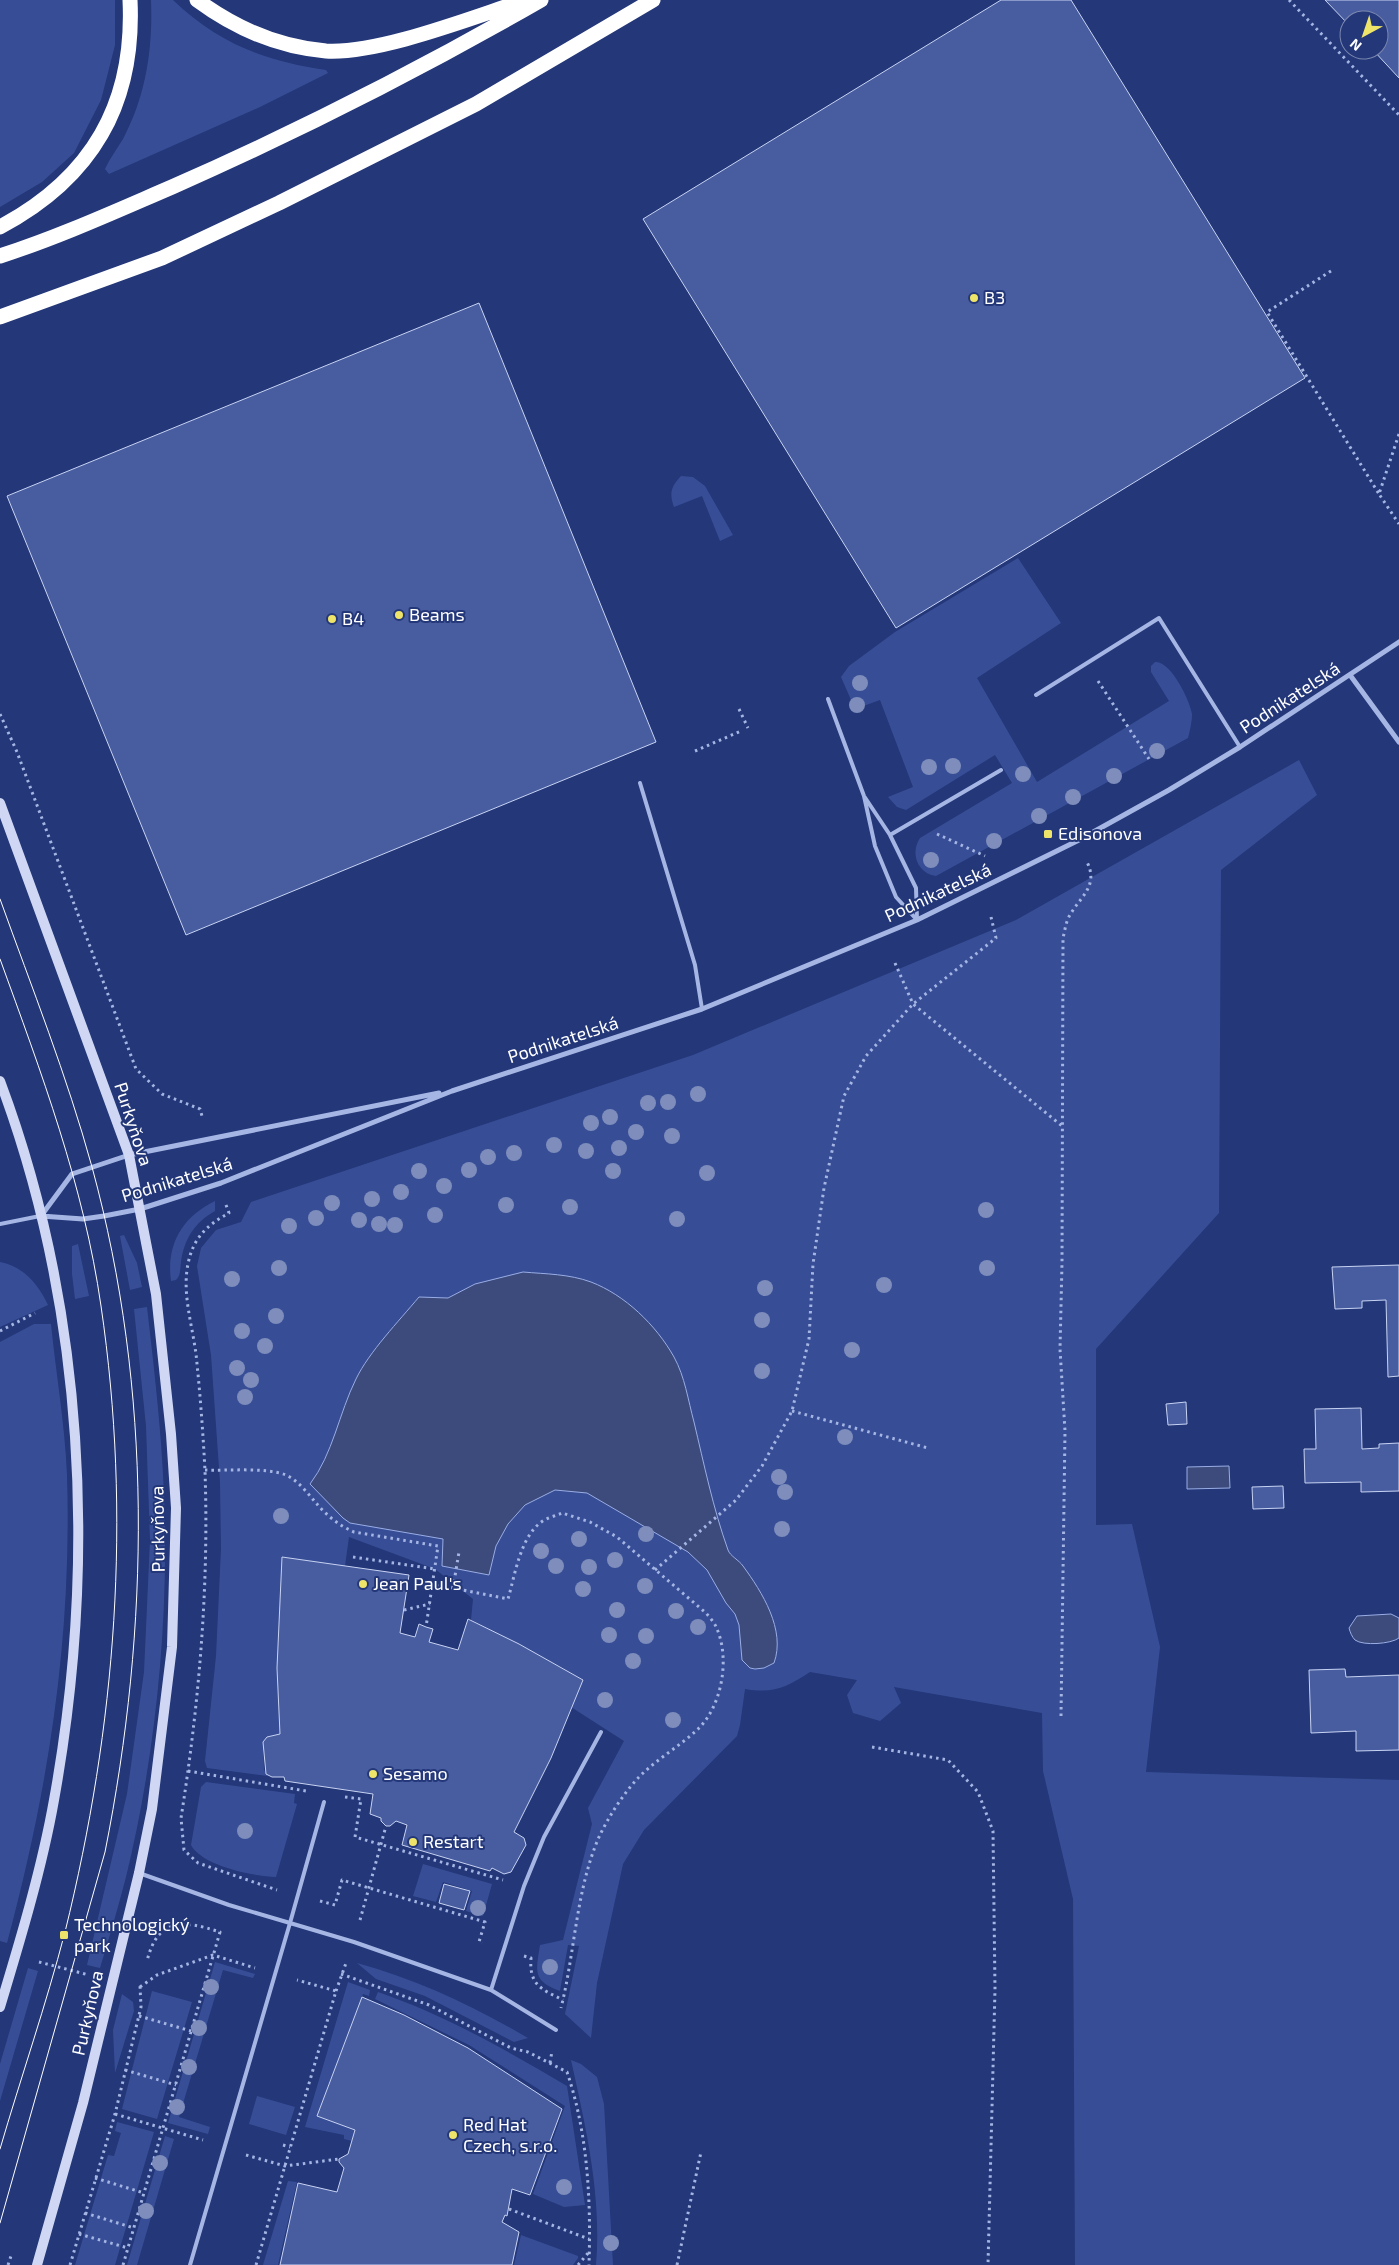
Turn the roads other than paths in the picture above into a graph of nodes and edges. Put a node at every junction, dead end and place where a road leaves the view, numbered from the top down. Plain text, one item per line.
1 (130, 0) edge
2 (197, 0) edge
3 (526, 0) edge
4 (541, 0) edge
5 (653, 0) edge
6 (0, 227) edge
7 (0, 256) edge
8 (0, 317) edge
9 (1399, 642) edge
10 (1350, 675) junction
11 (1036, 696) dead end
12 (828, 699) dead end
13 (1399, 742) edge
14 (1240, 747) junction
15 (1001, 770) dead end
16 (640, 784) dead end
17 (864, 796) junction
18 (0, 803) edge
19 (890, 835) junction
20 (917, 920) junction
21 (702, 1008) junction
22 (0, 1081) edge
23 (452, 1091) junction
24 (130, 1155) junction
25 (140, 1209) junction
26 (41, 1216) junction
27 (0, 1224) edge
28 (601, 1732) dead end
29 (324, 1802) dead end
30 (139, 1873) junction
31 (290, 1923) junction
32 (491, 1990) junction
33 (0, 2007) edge
34 (556, 2030) dead end
35 (37, 2265) edge
36 (190, 2265) edge

1 - 6 highway
2 - 3 highway
4 - 7 highway
5 - 8 highway
9 - 10 street, Podnikatelská
10 - 13 street
10 - 14 street, Podnikatelská
11 - 14 lane
12 - 17 lane
14 - 20 street, Podnikatelská
15 - 19 lane
16 - 21 lane
17 - 19 lane
17 - 20 lane
18 - 24 street, Purkyňova
19 - 20 lane
20 - 21 street, Podnikatelská
21 - 23 street, Podnikatelská
22 - 26 street
23 - 24 street, Podnikatelská
23 - 25 street, Podnikatelská
24 - 25 street, Purkyňova
24 - 26 street, Podnikatelská
25 - 26 street, Podnikatelská
25 - 30 street, Purkyňova
26 - 27 lane
26 - 33 street
28 - 32 lane
29 - 31 lane
30 - 31 lane
30 - 35 street, Purkyňova
31 - 32 lane
31 - 36 lane
32 - 34 lane

